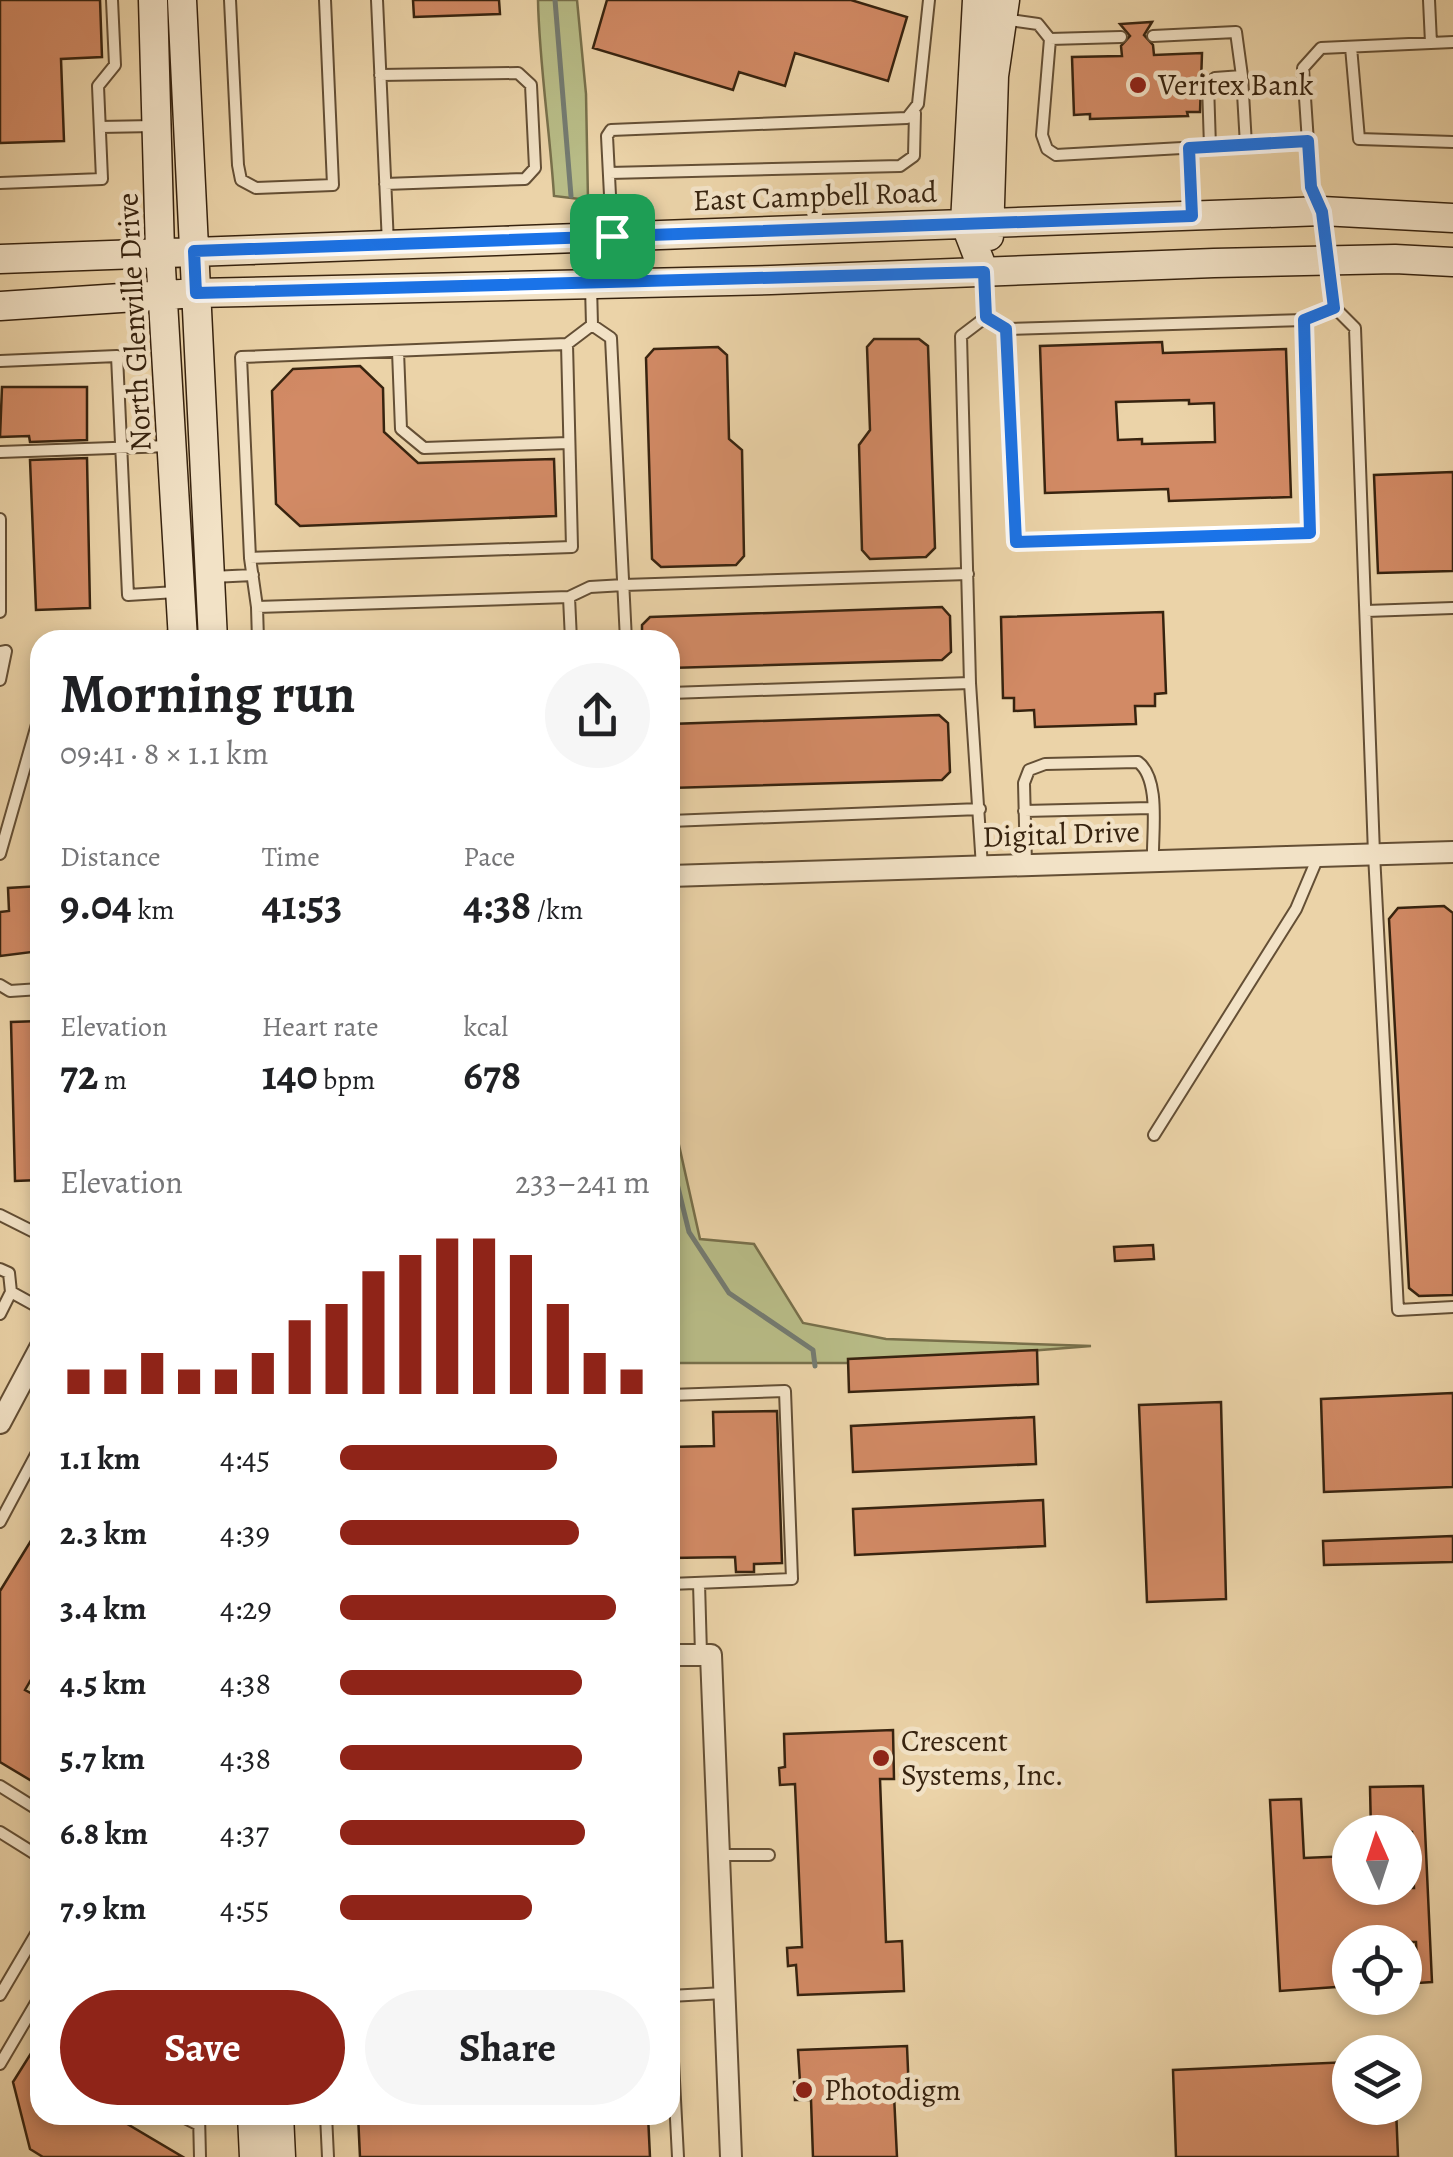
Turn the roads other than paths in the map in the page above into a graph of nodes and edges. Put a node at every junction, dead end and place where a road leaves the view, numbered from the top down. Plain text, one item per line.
1 (112, 0) edge
2 (153, 0) edge
3 (182, 0) edge
4 (230, 0) edge
5 (325, 0) edge
6 (377, 0) edge
7 (929, 0) edge
8 (977, 0) edge
9 (1429, 0) edge
10 (1004, 10) edge
11 (1153, 36) dead end
12 (1121, 38) dead end
13 (1050, 39) junction
14 (1453, 42) edge
15 (1431, 43) junction
16 (1351, 46) junction
17 (380, 75) junction
18 (1242, 76) junction
19 (915, 113) junction
20 (156, 126) junction
21 (100, 127) junction
22 (1308, 141) junction
23 (1453, 142) edge
24 (1246, 144) junction
25 (1210, 146) junction
26 (1189, 148) junction
27 (609, 173) junction
28 (0, 183) edge
29 (384, 184) junction
30 (1322, 212) junction
31 (1192, 216) junction
32 (1453, 218) edge
33 (978, 222) junction
34 (612, 236) junction
35 (388, 245) junction
36 (160, 251) junction
37 (194, 251) junction
38 (0, 258) edge
39 (1328, 260) junction
40 (1453, 262) edge
41 (984, 272) junction
42 (591, 285) junction
43 (196, 293) junction
44 (162, 296) junction
45 (0, 306) edge
46 (1334, 308) junction
47 (986, 317) junction
48 (1304, 320) junction
49 (592, 325) junction
50 (1006, 329) junction
51 (566, 344) junction
52 (398, 350) junction
53 (0, 360) edge
54 (569, 443) junction
55 (174, 446) junction
56 (122, 448) junction
57 (0, 452) edge
58 (0, 519) edge
59 (250, 558) junction
60 (968, 574) junction
61 (252, 575) junction
62 (211, 577) junction
63 (624, 585) junction
64 (180, 591) junction
65 (569, 597) junction
66 (257, 607) junction
67 (1453, 608) edge
68 (1366, 611) junction
69 (0, 612) edge
70 (176, 630) edge
71 (214, 630) edge
72 (258, 630) edge
73 (571, 630) edge
74 (626, 630) edge
75 (0, 652) edge
76 (0, 680) edge
77 (970, 683) junction
78 (680, 693) edge
79 (30, 752) edge
80 (1151, 808) junction
81 (980, 809) junction
82 (1024, 811) junction
83 (680, 821) edge
84 (1453, 852) edge
85 (0, 854) edge
86 (1374, 854) junction
87 (1319, 856) junction
88 (1153, 861) junction
89 (1026, 865) junction
90 (982, 867) junction
91 (680, 876) edge
92 (0, 985) edge
93 (30, 990) edge
94 (1154, 1135) dead end
95 (0, 1215) edge
96 (30, 1230) edge
97 (0, 1269) edge
98 (11, 1292) junction
99 (30, 1302) edge
100 (1453, 1307) edge
101 (0, 1314) edge
102 (30, 1367) edge
103 (680, 1395) edge
104 (0, 1423) edge
105 (30, 1466) edge
106 (0, 1522) edge
107 (698, 1583) junction
108 (680, 1584) edge
109 (680, 1654) edge
110 (706, 1655) junction
111 (0, 1786) edge
112 (30, 1805) edge
113 (0, 1832) edge
114 (30, 1851) edge
115 (769, 1855) dead end
116 (719, 1856) junction
117 (30, 1944) edge
118 (724, 1993) junction
119 (0, 1994) edge
120 (680, 1995) edge
121 (30, 2013) edge
122 (0, 2064) edge
123 (199, 2125) edge
124 (252, 2125) edge
125 (279, 2125) edge
126 (326, 2125) edge
127 (676, 2125) edge
128 (200, 2157) edge
129 (254, 2157) edge
130 (281, 2157) edge
131 (328, 2157) edge
132 (678, 2157) edge
133 (731, 2157) edge

1 - 21 lane
2 - 20 main road, North Glenville Drive
3 - 37 main road
4 - 5 lane
6 - 17 lane
7 - 19 lane
8 - 33 main road
9 - 15 lane
10 - 13 lane
10 - 33 main road
11 - 18 lane
12 - 13 lane
13 - 26 lane
14 - 15 lane
15 - 16 lane
16 - 22 lane
16 - 23 lane
17 - 29 lane
17 - 29 lane
18 - 24 lane
18 - 25 lane
19 - 27 lane
19 - 27 lane
20 - 21 lane
20 - 36 main road, North Glenville Drive
21 - 28 lane
22 - 24 lane
22 - 30 lane
24 - 25 lane
25 - 26 lane
26 - 31 lane
27 - 34 lane
29 - 35 lane
30 - 31 main road, East Campbell Road
30 - 32 main road, East Campbell Road
30 - 39 lane
31 - 33 main road, East Campbell Road
33 - 34 main road, East Campbell Road
33 - 41 main road
34 - 35 main road, East Campbell Road
35 - 37 main road, East Campbell Road
36 - 37 main road, East Campbell Road
36 - 38 main road, East Campbell Road
36 - 44 main road, North Glenville Drive
37 - 43 main road
39 - 40 main road
39 - 41 main road
39 - 46 lane
41 - 42 main road
41 - 47 lane
42 - 43 main road
42 - 49 lane
43 - 44 main road
43 - 62 main road
44 - 45 main road
44 - 55 main road, North Glenville Drive
46 - 48 lane
46 - 68 lane
47 - 50 lane
47 - 60 lane
48 - 50 lane
48 - 50 lane
49 - 51 lane
49 - 63 lane
51 - 52 lane
51 - 54 lane
52 - 54 lane
52 - 59 lane
53 - 56 lane
54 - 59 lane
55 - 56 lane
55 - 64 main road, North Glenville Drive
56 - 57 lane
56 - 64 lane
58 - 69 lane
59 - 61 lane
60 - 63 lane
60 - 77 lane
61 - 62 lane
61 - 66 lane
62 - 64 main road
62 - 71 main road
63 - 65 lane
63 - 74 lane
64 - 70 main road, North Glenville Drive
65 - 66 lane
65 - 73 lane
66 - 72 lane
67 - 68 lane
68 - 86 lane
75 - 76 lane
77 - 78 lane
77 - 81 lane
79 - 85 lane
80 - 82 lane
80 - 82 lane
80 - 88 lane
81 - 83 lane
81 - 90 lane
82 - 89 lane
84 - 86 street, Digital Drive
86 - 87 street, Digital Drive
86 - 100 lane
87 - 88 street, Digital Drive
87 - 94 lane
88 - 89 street, Digital Drive
89 - 90 street, Digital Drive
90 - 91 street, Digital Drive
92 - 93 lane
95 - 96 lane
97 - 98 lane
98 - 99 lane
98 - 101 lane
102 - 104 street
103 - 107 lane
105 - 106 lane
107 - 108 lane
107 - 110 lane
109 - 110 street
110 - 116 street
111 - 112 lane
113 - 114 lane
115 - 116 lane
116 - 118 street
117 - 119 lane
118 - 120 lane
118 - 133 street
121 - 122 lane
123 - 128 lane
124 - 129 main road
125 - 130 main road
126 - 131 lane
127 - 132 lane

